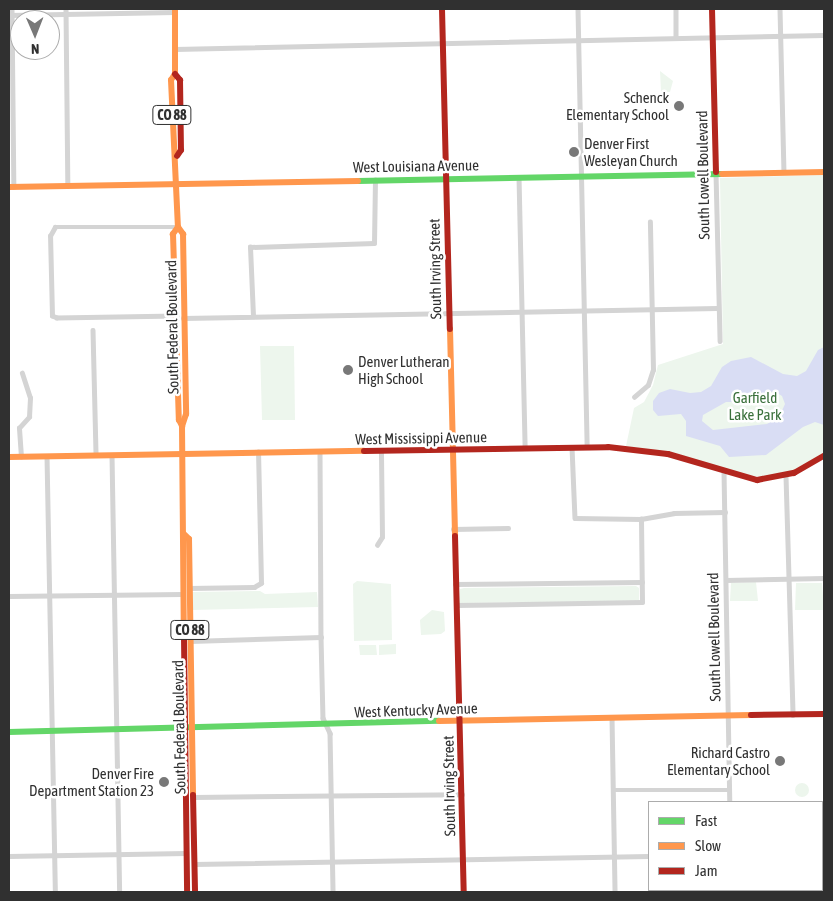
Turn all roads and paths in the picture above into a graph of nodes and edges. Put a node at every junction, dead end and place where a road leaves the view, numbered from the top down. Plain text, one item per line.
1 (442, 9) edge
2 (578, 9) edge
3 (676, 9) edge
4 (712, 9) edge
5 (780, 9) edge
6 (175, 10) edge
7 (66, 11) edge
8 (824, 34) edge
9 (780, 35) junction
10 (676, 37) junction
11 (713, 37) junction
12 (578, 40) junction
13 (443, 43) junction
14 (175, 50) junction
15 (11, 60) edge
16 (716, 172) junction
17 (784, 172) junction
18 (824, 172) edge
19 (519, 176) junction
20 (581, 176) junction
21 (446, 179) junction
22 (375, 180) junction
23 (177, 184) junction
24 (68, 186) junction
25 (11, 187) edge
26 (650, 222) dead end
27 (178, 227) junction
28 (717, 308) junction
29 (651, 310) junction
30 (585, 311) junction
31 (522, 312) junction
32 (449, 314) junction
33 (253, 316) junction
34 (180, 317) junction
35 (93, 330) dead end
36 (720, 341) dead end
37 (22, 373) dead end
38 (634, 397) dead end
39 (572, 446) junction
40 (587, 446) junction
41 (525, 447) junction
42 (452, 450) junction
43 (381, 451) junction
44 (258, 452) junction
45 (320, 452) junction
46 (182, 454) junction
47 (96, 455) junction
48 (112, 455) junction
49 (47, 456) junction
50 (824, 456) edge
51 (9, 457) edge
52 (21, 457) junction
53 (724, 472) junction
54 (786, 476) junction
55 (724, 512) junction
56 (641, 519) junction
57 (508, 528) dead end
58 (453, 529) junction
59 (184, 534) junction
60 (377, 544) dead end
61 (824, 578) edge
62 (791, 579) junction
63 (726, 580) junction
64 (642, 582) junction
65 (454, 584) junction
66 (189, 588) junction
67 (114, 594) junction
68 (182, 594) junction
69 (50, 595) junction
70 (9, 596) edge
71 (455, 605) junction
72 (321, 637) junction
73 (190, 641) junction
74 (824, 714) edge
75 (793, 715) junction
76 (729, 716) junction
77 (612, 717) junction
78 (460, 720) junction
79 (327, 726) junction
80 (184, 729) junction
81 (192, 729) junction
82 (117, 730) junction
83 (52, 731) junction
84 (9, 732) edge
85 (614, 790) junction
86 (729, 790) junction
87 (462, 794) junction
88 (331, 796) junction
89 (194, 797) junction
90 (730, 801) edge
91 (186, 853) junction
92 (119, 854) junction
93 (55, 855) junction
94 (9, 856) edge
95 (614, 856) junction
96 (648, 856) edge
97 (463, 861) junction
98 (333, 862) junction
99 (194, 864) junction
100 (55, 892) edge
101 (120, 892) edge
102 (187, 892) edge
103 (195, 892) edge
104 (333, 892) edge
105 (464, 892) edge
106 (615, 892) edge

1 - 13 street, South Irving Street
2 - 12 street
3 - 10 street
4 - 11 street, South Lowell Boulevard
5 - 9 street
6 - 7 street
6 - 14 street, South Federal Boulevard / CO 88
7 - 24 street
8 - 9 street
9 - 11 street
9 - 17 street
10 - 11 street
10 - 12 street
11 - 16 street, South Lowell Boulevard
12 - 13 street
12 - 20 street
13 - 14 street
13 - 21 street, South Irving Street
14 - 23 street, South Federal Boulevard / CO 88
15 - 25 street
16 - 17 street, West Louisiana Avenue
16 - 20 street, West Louisiana Avenue
16 - 28 street, South Lowell Boulevard
17 - 18 street, West Louisiana Avenue
19 - 20 street, West Louisiana Avenue
19 - 21 street, West Louisiana Avenue
19 - 31 street
20 - 30 street
21 - 22 street, West Louisiana Avenue
21 - 32 street, South Irving Street
22 - 23 street, West Louisiana Avenue
22 - 33 street
23 - 24 street, West Louisiana Avenue
23 - 27 street, South Federal Boulevard / CO 88
24 - 25 street, West Louisiana Avenue
26 - 29 street
27 - 34 street, South Federal Boulevard / CO 88
27 - 34 street
28 - 29 street
28 - 36 street, South Lowell Boulevard
29 - 30 street
29 - 38 street
30 - 31 street
30 - 40 street
31 - 32 street
31 - 41 street
32 - 33 street
32 - 42 street, South Irving Street
33 - 34 street
34 - 46 street, South Federal Boulevard / CO 88
35 - 47 street
37 - 52 street
39 - 40 street, West Mississippi Avenue
39 - 41 street, West Mississippi Avenue
39 - 56 street
40 - 53 street, West Mississippi Avenue
41 - 42 street, West Mississippi Avenue
42 - 43 street, West Mississippi Avenue
42 - 58 street, South Irving Street
43 - 45 street, West Mississippi Avenue
43 - 60 street
44 - 45 street, West Mississippi Avenue
44 - 46 street, West Mississippi Avenue
44 - 66 street
45 - 72 street
46 - 48 street, West Mississippi Avenue
46 - 59 street, South Federal Boulevard / CO 88
47 - 48 street, West Mississippi Avenue
47 - 49 street, West Mississippi Avenue
48 - 67 street
49 - 52 street, West Mississippi Avenue
49 - 69 street
50 - 54 street, West Mississippi Avenue
51 - 52 street, West Mississippi Avenue
53 - 54 street, West Mississippi Avenue
53 - 55 street, South Lowell Boulevard
54 - 62 street
55 - 56 street
55 - 63 street, South Lowell Boulevard
56 - 64 street
57 - 58 street
58 - 65 street, South Irving Street
59 - 66 street, South Federal Boulevard / CO 88
59 - 68 street, South Federal Boulevard / CO 88
61 - 62 street
62 - 63 street
62 - 75 street
63 - 76 street, South Lowell Boulevard
64 - 65 street
64 - 71 street
65 - 71 street, South Irving Street
66 - 73 street, South Federal Boulevard / CO 88
67 - 68 street
67 - 69 street
67 - 82 street
68 - 80 street, South Federal Boulevard / CO 88
69 - 70 street
69 - 83 street
71 - 78 street, South Irving Street
72 - 73 street
72 - 79 street
73 - 81 street, South Federal Boulevard / CO 88
74 - 75 street, West Kentucky Avenue
75 - 76 street, West Kentucky Avenue
76 - 77 street, West Kentucky Avenue
76 - 86 street, South Lowell Boulevard
77 - 78 street, West Kentucky Avenue
77 - 85 street
78 - 79 street, West Kentucky Avenue
78 - 87 street, South Irving Street
79 - 81 street, West Kentucky Avenue
79 - 88 street
80 - 81 street, West Kentucky Avenue
80 - 82 street, West Kentucky Avenue
80 - 91 street, South Federal Boulevard / CO 88
81 - 89 street, South Federal Boulevard / CO 88
82 - 83 street, West Kentucky Avenue
82 - 92 street
83 - 84 street, West Kentucky Avenue
83 - 93 street
85 - 86 street
85 - 95 street
86 - 90 street, South Lowell Boulevard
87 - 88 street
87 - 97 street, South Irving Street
88 - 89 street
88 - 98 street
89 - 99 street, South Federal Boulevard / CO 88
91 - 92 street
91 - 102 street, South Federal Boulevard / CO 88
92 - 93 street
92 - 101 street
93 - 94 street
93 - 100 street
95 - 96 street
95 - 97 street
95 - 106 street
97 - 98 street
97 - 105 street, South Irving Street
98 - 99 street
98 - 104 street
99 - 103 street, South Federal Boulevard / CO 88

